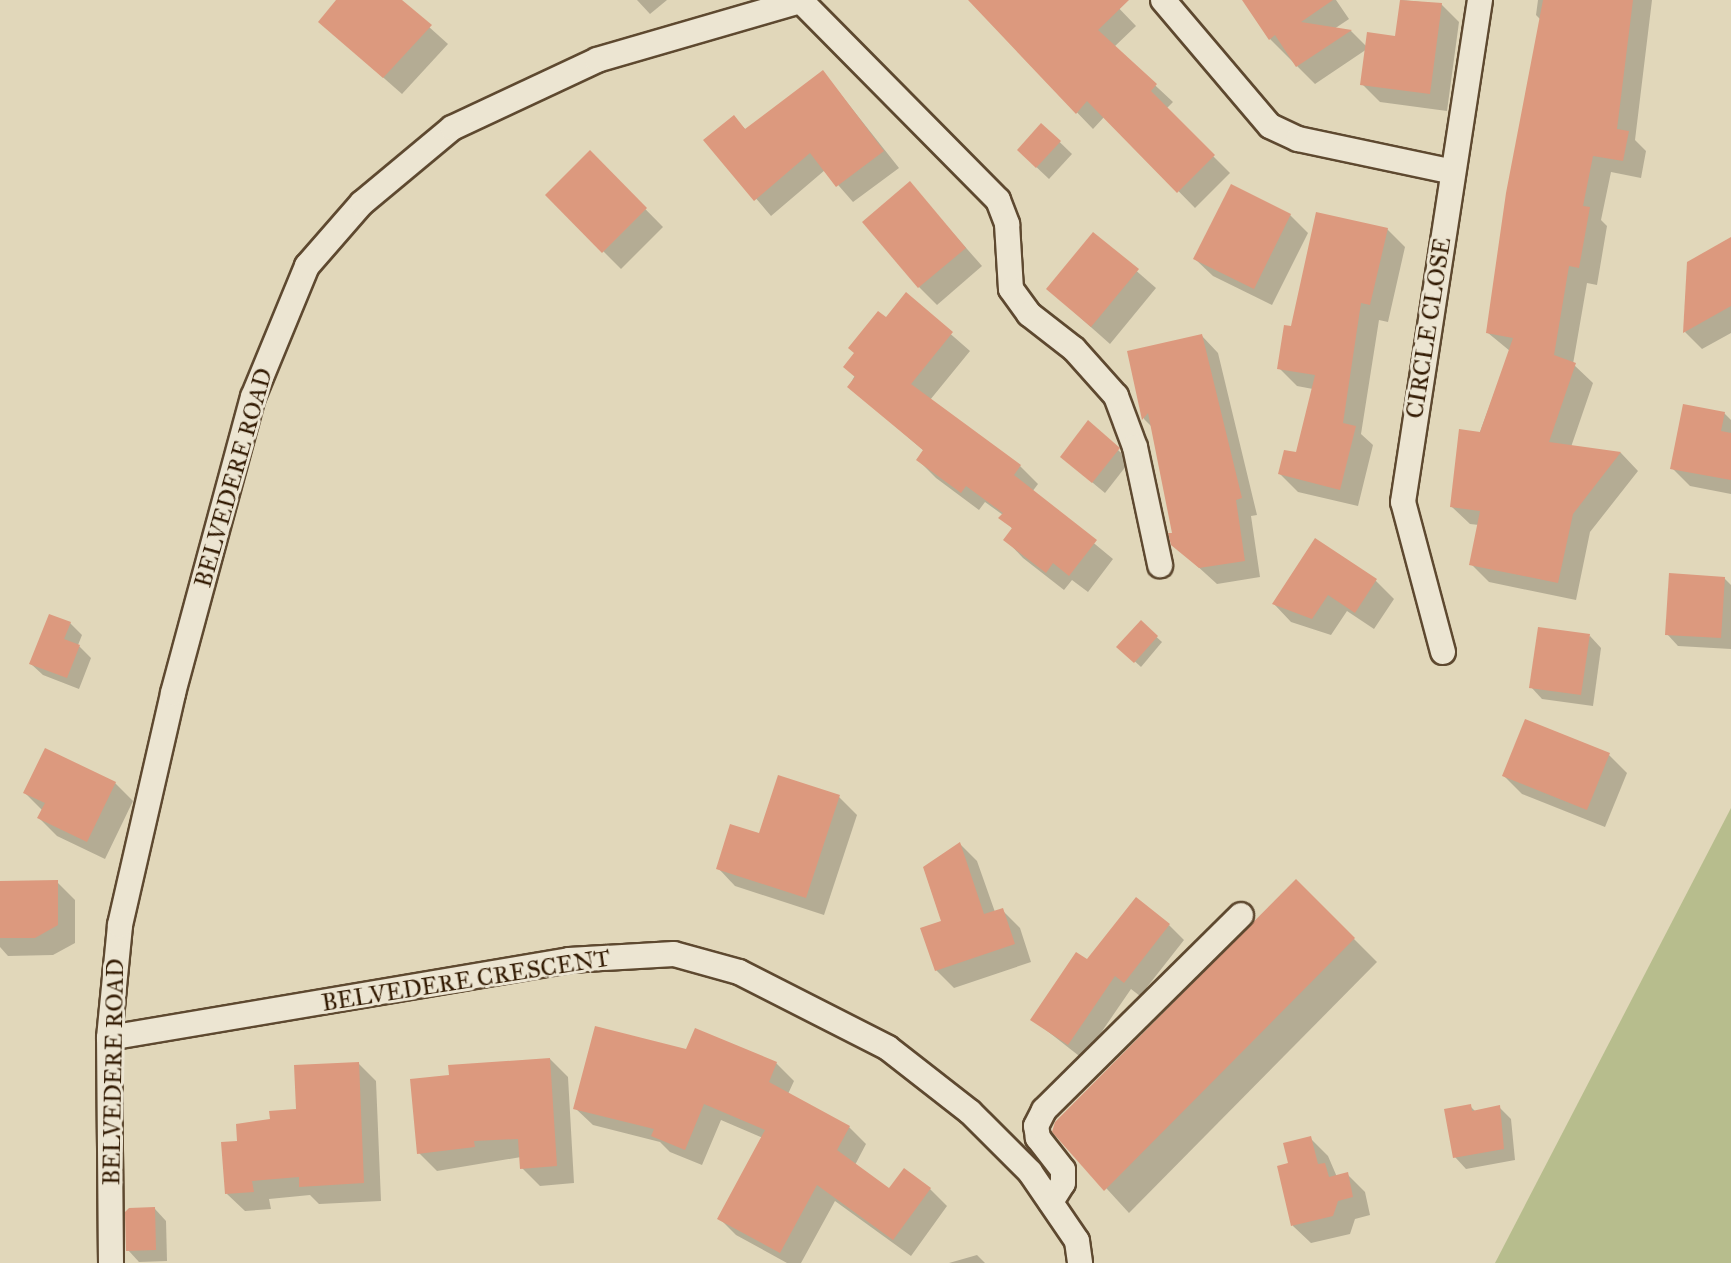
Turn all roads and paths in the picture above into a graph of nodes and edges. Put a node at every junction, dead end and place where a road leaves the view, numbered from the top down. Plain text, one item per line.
1 (802, 0) edge
2 (1163, 0) edge
3 (1480, 0) edge
4 (1453, 172) junction
5 (1160, 565) dead end
6 (1443, 652) dead end
7 (1241, 915) dead end
8 (109, 1038) junction
9 (1051, 1202) junction
10 (111, 1263) edge
11 (1080, 1263) edge

1 - 5 street
1 - 8 street, BELVEDERE ROAD
2 - 4 street
3 - 4 street, CIRCLE CLOSE
4 - 6 street, CIRCLE CLOSE
7 - 9 street
8 - 9 street, BELVEDERE CRESCENT
8 - 10 street, BELVEDERE ROAD
9 - 11 street, BELVEDERE CRESCENT

